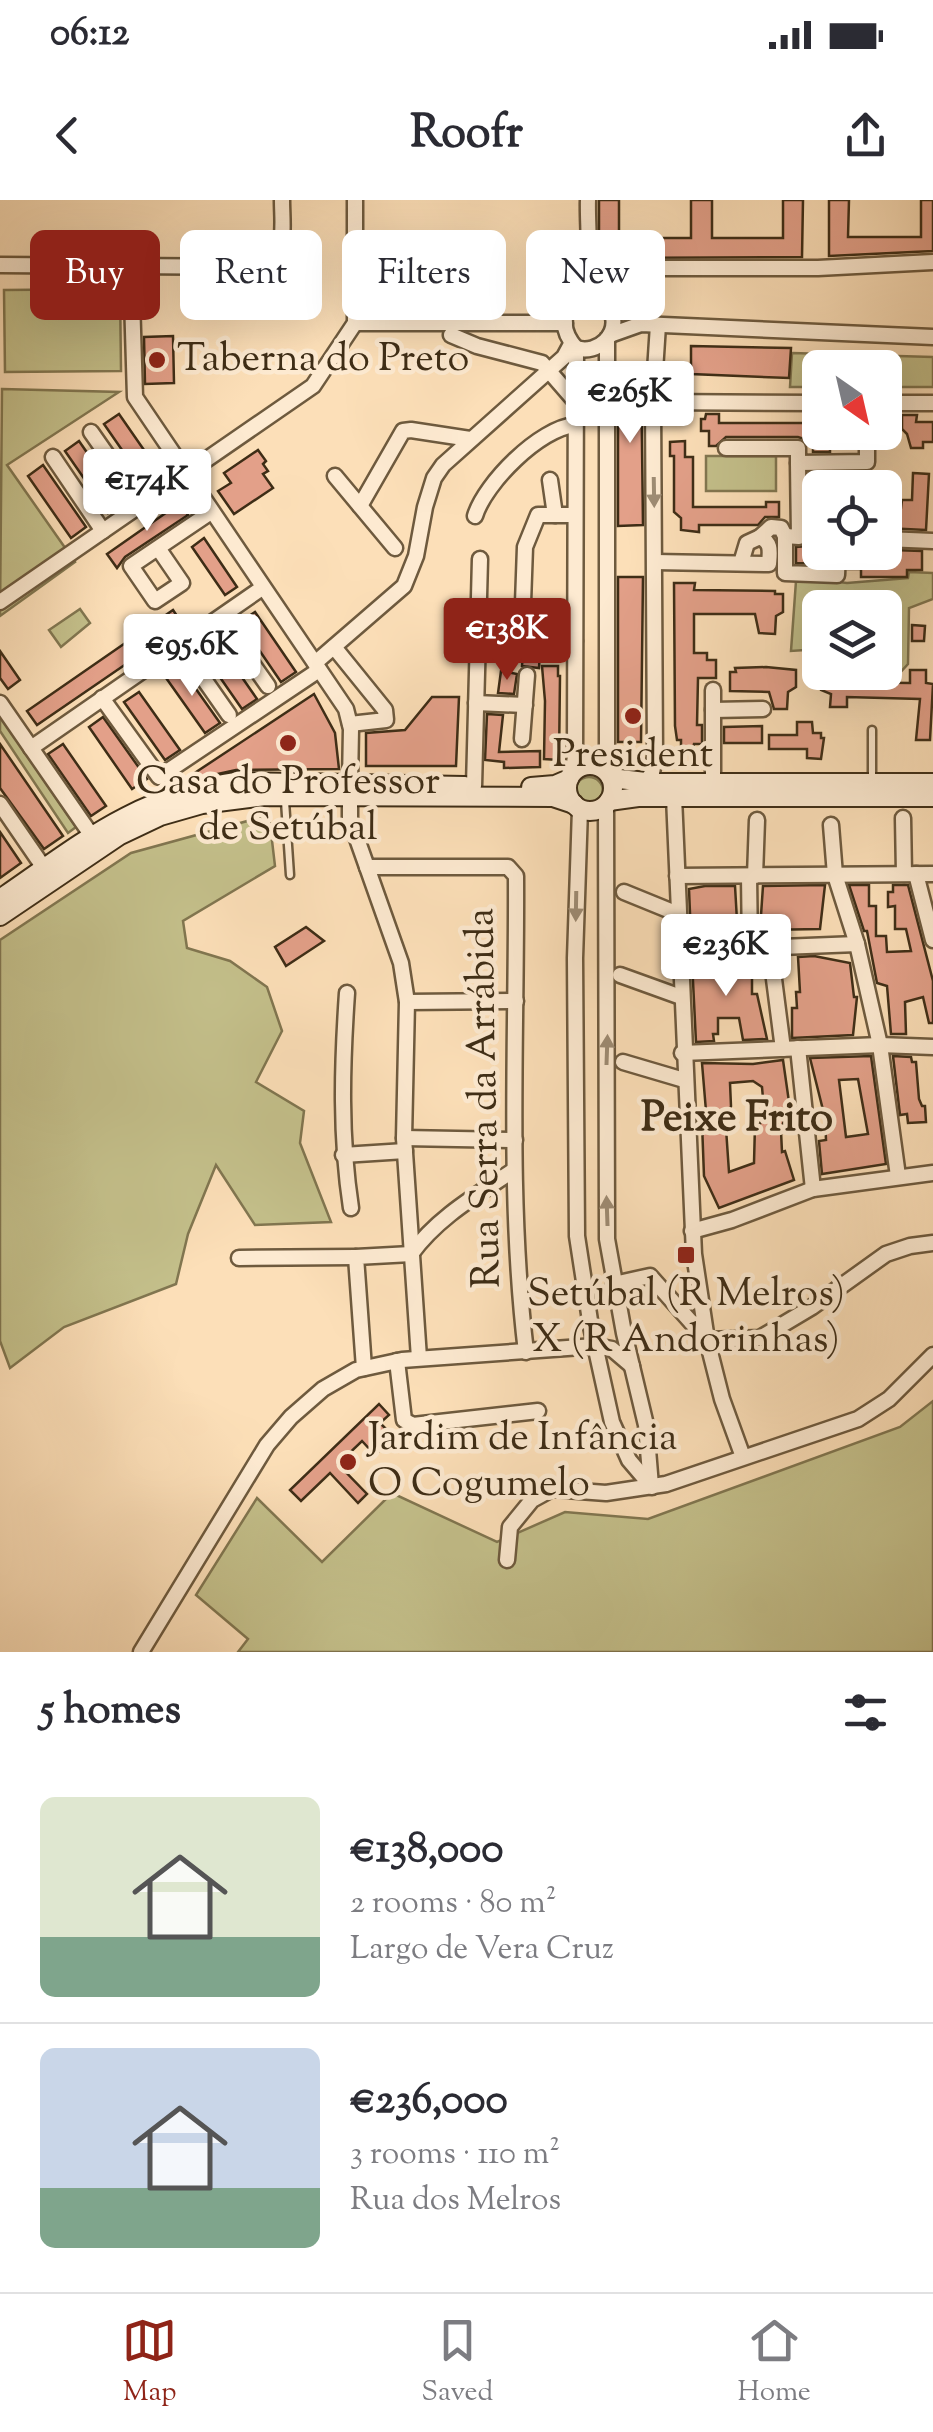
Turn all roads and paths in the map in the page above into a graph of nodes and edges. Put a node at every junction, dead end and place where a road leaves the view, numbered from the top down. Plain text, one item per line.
1 (282, 200) edge
2 (355, 200) edge
3 (588, 200) edge
4 (596, 200) edge
5 (587, 230) edge
6 (596, 230) edge
7 (933, 262) edge
8 (0, 265) edge
9 (30, 265) edge
10 (160, 266) edge
11 (665, 268) edge
12 (132, 320) edge
13 (565, 320) edge
14 (613, 320) edge
15 (634, 320) edge
16 (355, 324) junction
17 (565, 324) junction
18 (641, 324) junction
19 (658, 324) junction
20 (451, 335) dead end
21 (609, 337) junction
22 (933, 338) edge
23 (574, 346) junction
24 (548, 369) junction
25 (561, 384) junction
26 (531, 387) junction
27 (575, 400) junction
28 (653, 402) junction
29 (802, 403) edge
30 (902, 403) edge
31 (933, 403) edge
32 (575, 424) junction
33 (91, 432) dead end
34 (470, 439) junction
35 (726, 448) dead end
36 (867, 450) edge
37 (53, 457) dead end
38 (803, 462) junction
39 (186, 475) junction
40 (335, 476) dead end
41 (550, 480) dead end
42 (142, 505) junction
43 (360, 506) junction
44 (211, 512) junction
45 (555, 515) junction
46 (575, 515) junction
47 (475, 516) dead end
48 (104, 531) junction
49 (785, 536) junction
50 (760, 537) junction
51 (902, 540) edge
52 (933, 541) edge
53 (158, 548) dead end
54 (395, 548) dead end
55 (480, 559) dead end
56 (656, 562) junction
57 (741, 563) junction
58 (837, 570) edge
59 (262, 588) junction
60 (0, 602) edge
61 (523, 602) dead end
62 (220, 618) junction
63 (478, 640) junction
64 (575, 641) junction
65 (180, 645) junction
66 (334, 647) junction
67 (317, 667) junction
68 (527, 676) dead end
69 (268, 686) dead end
70 (713, 690) dead end
71 (102, 698) junction
72 (0, 703) edge
73 (476, 703) junction
74 (525, 705) junction
75 (764, 709) dead end
76 (713, 710) junction
77 (228, 715) dead end
78 (350, 724) junction
79 (872, 730) dead end
80 (522, 739) dead end
81 (31, 748) junction
82 (609, 775) junction
83 (571, 776) junction
84 (645, 782) junction
85 (713, 783) junction
86 (872, 783) junction
87 (933, 783) edge
88 (474, 786) junction
89 (350, 790) junction
90 (285, 797) junction
91 (674, 797) junction
92 (933, 798) edge
93 (608, 803) junction
94 (0, 804) edge
95 (577, 806) junction
96 (903, 818) dead end
97 (757, 820) dead end
98 (831, 825) dead end
99 (92, 836) junction
100 (367, 867) junction
101 (44, 868) junction
102 (910, 874) junction
103 (933, 874) edge
104 (290, 875) dead end
105 (836, 875) junction
106 (677, 876) junction
107 (752, 876) junction
108 (20, 885) junction
109 (0, 889) edge
110 (624, 892) dead end
111 (0, 899) edge
112 (678, 914) junction
113 (0, 916) edge
114 (933, 940) edge
115 (857, 944) junction
116 (750, 948) junction
117 (770, 948) junction
118 (679, 951) junction
119 (620, 976) dead end
120 (348, 994) dead end
121 (681, 997) junction
122 (516, 1001) junction
123 (408, 1002) junction
124 (880, 1044) junction
125 (933, 1047) edge
126 (791, 1048) junction
127 (682, 1053) junction
128 (624, 1062) dead end
129 (684, 1080) junction
130 (515, 1140) junction
131 (404, 1144) junction
132 (343, 1154) junction
133 (514, 1170) junction
134 (933, 1173) edge
135 (898, 1176) junction
136 (814, 1189) junction
137 (351, 1208) dead end
138 (692, 1231) junction
139 (933, 1244) edge
140 (411, 1254) junction
141 (239, 1258) dead end
142 (356, 1258) junction
143 (614, 1284) junction
144 (707, 1340) junction
145 (595, 1346) junction
146 (526, 1352) junction
147 (933, 1354) edge
148 (419, 1358) junction
149 (397, 1361) junction
150 (364, 1368) junction
151 (634, 1368) junction
152 (538, 1411) dead end
153 (644, 1415) junction
154 (612, 1422) junction
155 (743, 1457) junction
156 (652, 1487) junction
157 (507, 1560) dead end
158 (142, 1652) edge

1 - 10 street
2 - 16 street
3 - 5 street
4 - 6 street
7 - 11 street
8 - 9 street
12 - 39 street
13 - 17 street
14 - 21 street
15 - 18 street
16 - 17 street
16 - 39 street
17 - 23 street
18 - 19 street
18 - 21 street
19 - 22 street
19 - 28 street
20 - 24 street
21 - 23 street
21 - 82 street
23 - 24 street
23 - 27 street
24 - 25 street
24 - 26 street
25 - 26 street
25 - 27 street
26 - 34 street
27 - 32 street
28 - 29 street
28 -> 56 street
30 - 31 street
32 - 46 street
32 - 47 street
33 - 42 street
34 - 43 street
34 - 66 street
35 - 38 street
36 - 38 street
37 - 48 street
38 - 49 street
39 - 42 street
39 - 44 street
40 - 43 street
41 - 45 street
42 - 48 street
43 - 54 street
44 - 53 street
44 - 59 street
45 - 46 street
45 - 61 street
46 - 64 street
48 - 60 street
49 - 50 street
49 - 58 street
50 - 57 street
50 - 57 street
51 - 52 street
55 - 63 street
56 - 57 street
56 - 84 street
59 - 62 street
59 - 67 street
62 - 65 street
62 - 69 street
63 - 64 street
63 - 73 street
64 - 83 street
65 - 71 street
65 - 77 street
66 - 67 street
66 - 78 street
67 - 71 street
67 - 78 street
68 - 74 street
70 - 76 street
71 - 81 street
72 - 81 street
73 - 74 street
73 - 88 street
74 - 80 street
75 - 76 street
76 - 85 street
78 - 89 street
79 - 86 lane
81 - 99 street
82 - 83 main road
82 - 84 main road
82 - 93 main road
83 - 88 main road
83 - 95 main road
84 - 85 main road
85 - 86 main road
86 - 87 main road
88 - 89 main road
89 - 90 main road
89 - 95 main road
89 - 99 main road
89 - 100 street
90 - 104 lane
90 - 113 main road
91 - 92 main road
91 - 93 main road
91 - 106 street
93 - 95 main road
143 -> 93 street
94 - 101 street
95 -> 145 street
96 - 102 street
97 - 107 street
98 - 105 street
99 - 101 main road
100 - 122 street, Rua Serra da Arrábida
100 - 123 street
101 - 108 main road
102 - 103 street
102 - 105 street
102 - 114 street
105 - 107 street
105 - 115 street
106 - 107 street
106 - 112 street
107 - 116 street
108 - 109 main road
108 - 111 main road
110 - 112 street
112 - 118 street
115 - 117 street
115 - 124 street
116 - 117 street
116 - 118 street
117 - 126 street
118 - 121 street
119 - 121 street
120 - 132 street
121 - 127 street
122 - 123 street
122 - 130 street, Rua Serra da Arrábida
123 - 131 street
124 - 125 street
124 - 126 street
124 - 135 street
126 - 127 street
126 - 136 street
127 - 129 street
128 - 129 street
129 - 138 street
130 - 131 street
130 - 133 street, Rua Serra da Arrábida
131 - 132 street
131 - 140 street
132 - 137 street
133 - 140 street
133 - 146 street, Rua Serra da Arrábida
134 - 135 street
135 - 136 street
136 - 138 street
138 - 144 street
139 - 144 street
140 - 142 street
140 - 148 street
141 - 142 street
142 - 150 street
143 - 144 street
143 - 151 street
144 - 155 street
145 - 146 street
145 - 151 street
145 - 154 street
146 - 148 street
147 - 155 street
148 - 149 street
149 - 150 street
149 - 152 street
150 - 158 street
151 - 153 street
153 - 154 street
153 - 156 street
154 - 156 street
155 - 156 street
156 - 157 street

